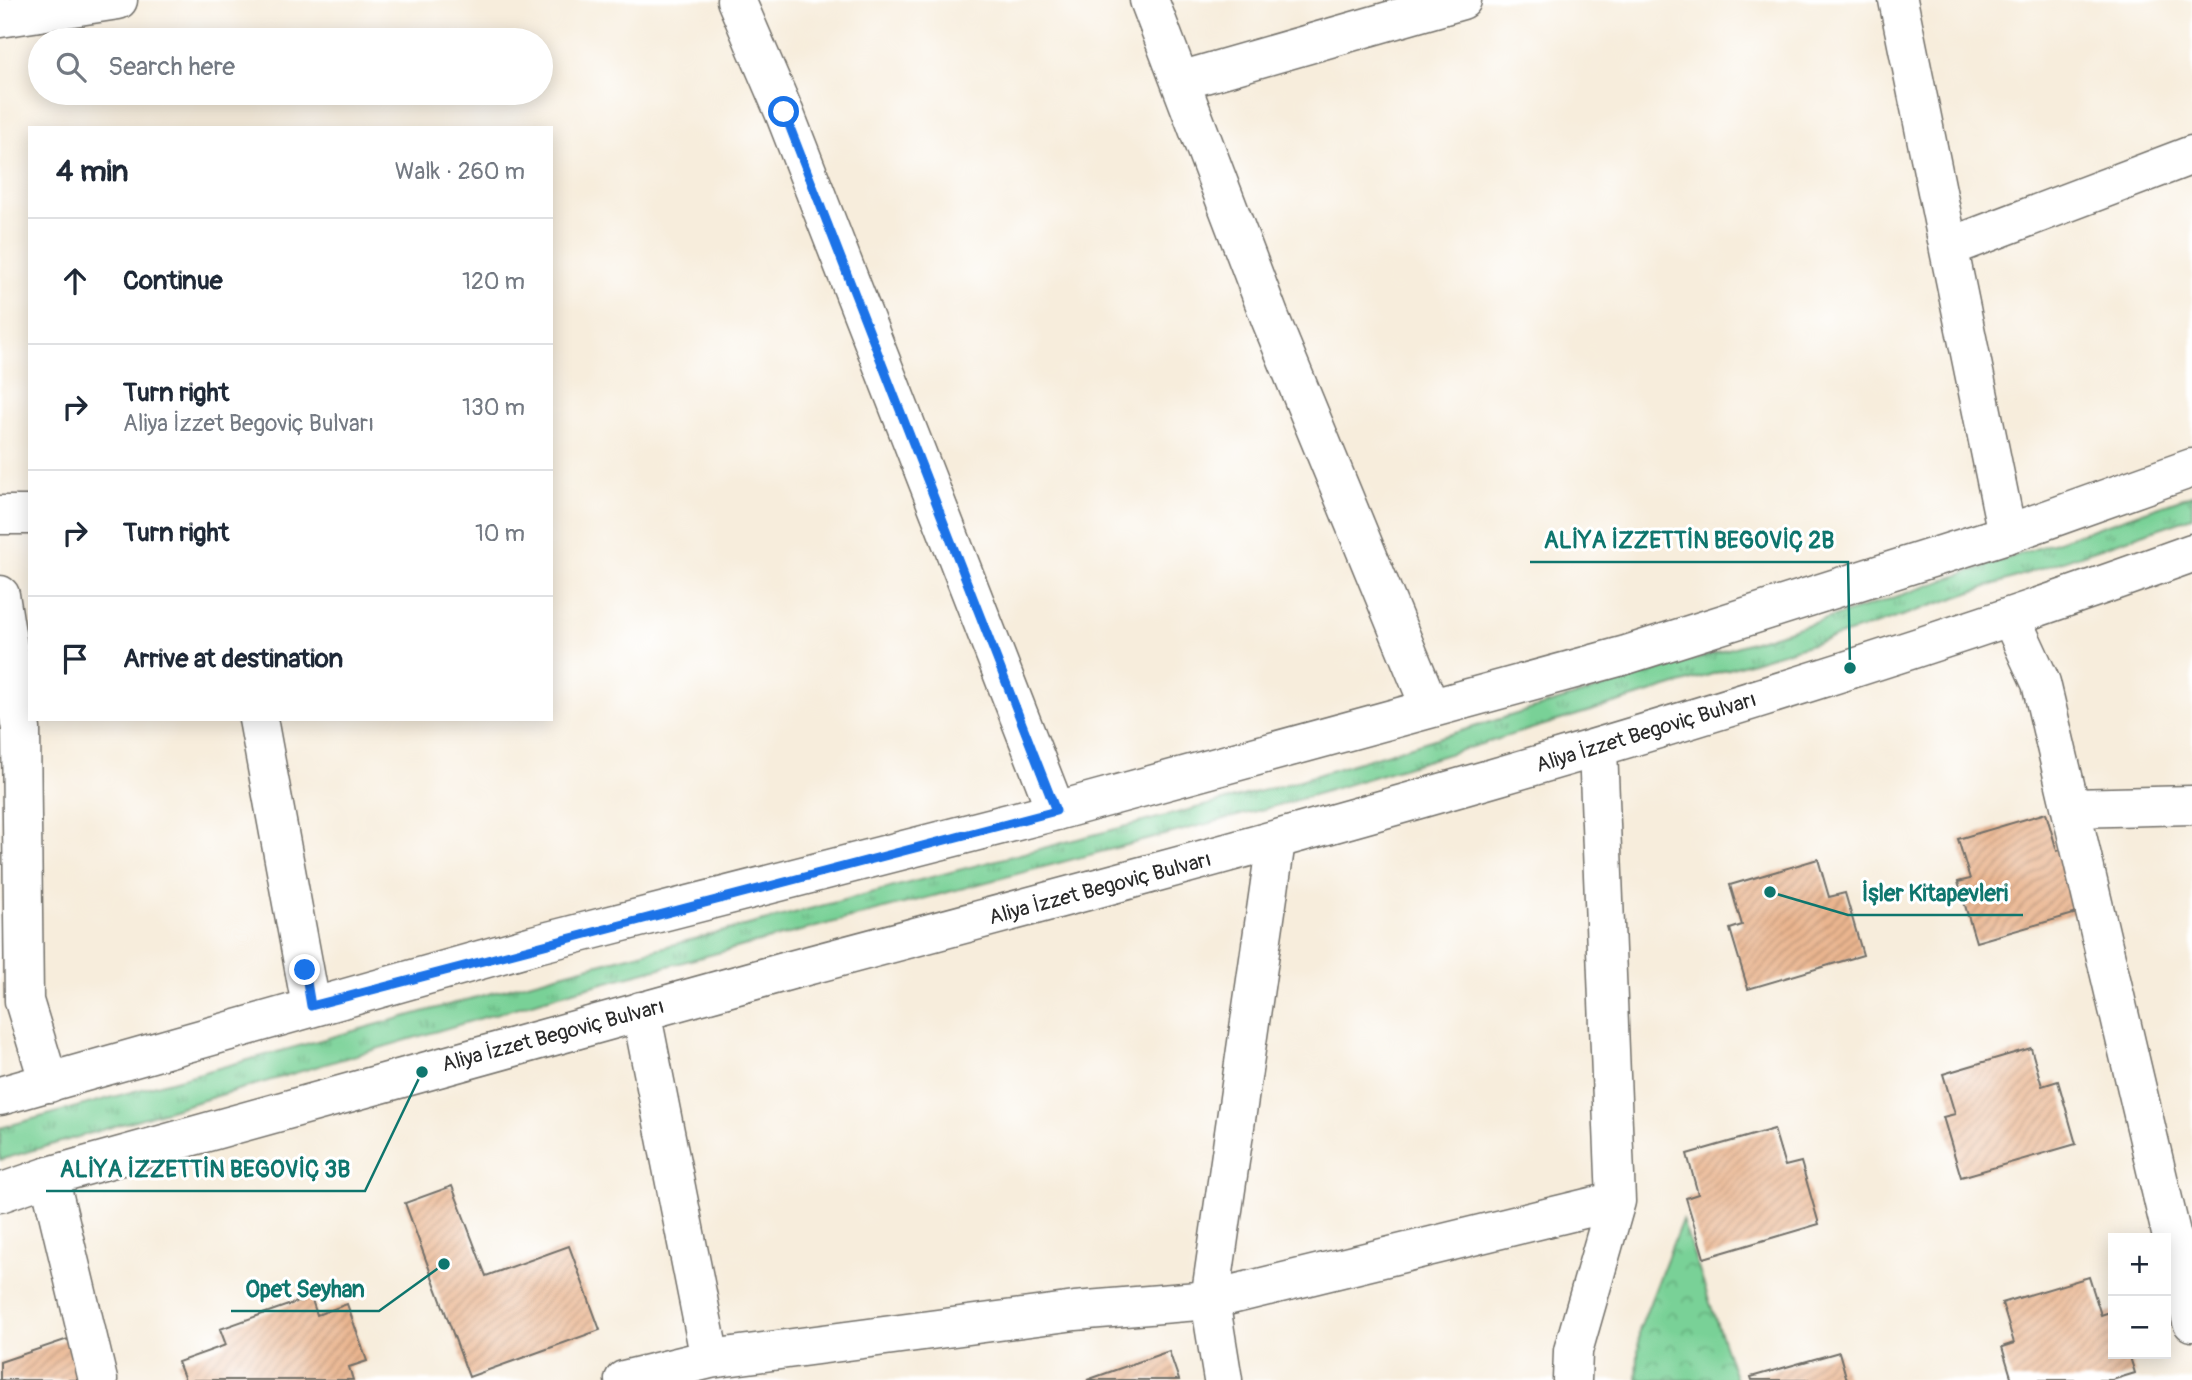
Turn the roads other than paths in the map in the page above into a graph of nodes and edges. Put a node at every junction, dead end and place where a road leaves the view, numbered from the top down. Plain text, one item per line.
1 (118, 0) edge
2 (736, 0) edge
3 (1149, 0) edge
4 (1462, 0) edge
5 (1898, 0) edge
6 (0, 18) edge
7 (1180, 81) junction
8 (2192, 155) edge
9 (1950, 247) junction
10 (2192, 468) edge
11 (0, 515) edge
12 (28, 515) edge
13 (2007, 534) junction
14 (2192, 553) edge
15 (0, 595) edge
16 (2011, 618) junction
17 (1430, 707) junction
18 (258, 721) edge
19 (10, 728) edge
20 (1598, 749) junction
21 (2192, 805) edge
22 (2072, 808) junction
23 (1056, 811) junction
24 (1276, 841) junction
25 (12, 1000) edge
26 (311, 1006) junction
27 (641, 1011) junction
28 (49, 1083) junction
29 (0, 1096) edge
30 (50, 1176) junction
31 (0, 1193) edge
32 (1616, 1201) junction
33 (1210, 1300) junction
34 (2192, 1322) edge
35 (710, 1359) junction
36 (98, 1380) edge
37 (624, 1380) edge
38 (1223, 1380) edge
39 (1572, 1380) edge

1 - 6 street
2 - 23 street
3 - 7 street
4 - 7 street
5 - 9 street
7 - 17 street
8 - 9 street
9 - 13 street
10 - 13 street
11 - 12 street
13 - 17 street
14 - 16 street, Aliya İzzet Begoviç Bulvarı
15 - 19 street
16 - 20 street, Aliya İzzet Begoviç Bulvarı
16 - 22 street
17 - 23 street
18 - 26 street
19 - 25 street
20 - 24 street, Aliya İzzet Begoviç Bulvarı
20 - 32 street
21 - 22 street
22 - 34 street
23 - 26 street
24 - 27 street, Aliya İzzet Begoviç Bulvarı
24 - 33 street
25 - 28 street
26 - 28 street
27 - 30 street, Aliya İzzet Begoviç Bulvarı
27 - 35 street
28 - 29 street
30 - 31 street, Aliya İzzet Begoviç Bulvarı
30 - 36 street
32 - 33 street
32 - 39 street
33 - 35 street
33 - 38 street
35 - 37 street

